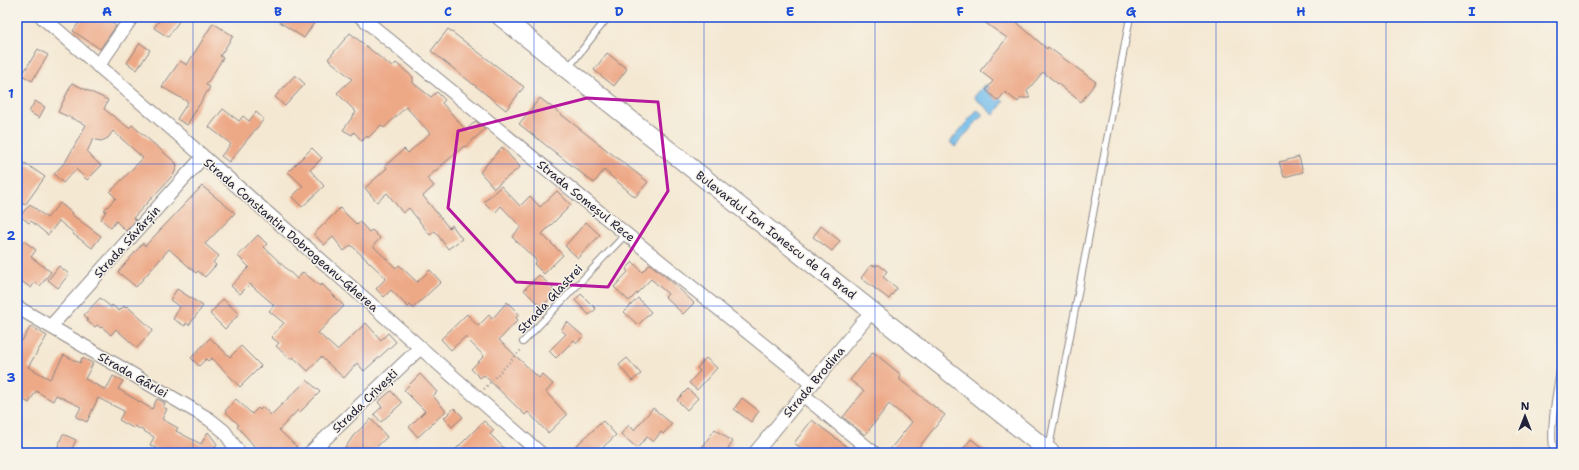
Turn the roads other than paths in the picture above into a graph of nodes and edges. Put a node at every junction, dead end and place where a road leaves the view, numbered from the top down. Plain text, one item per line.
1 (42, 17) edge
2 (132, 17) edge
3 (361, 17) edge
4 (501, 17) edge
5 (608, 17) edge
6 (1130, 17) edge
7 (98, 66) junction
8 (567, 69) junction
9 (203, 157) junction
10 (626, 234) junction
11 (17, 307) edge
12 (872, 311) junction
13 (51, 326) junction
14 (523, 342) road end
15 (420, 348) junction
16 (1562, 359) edge
17 (812, 384) junction
18 (803, 395) junction
19 (1050, 452) edge
20 (239, 453) edge
21 (310, 453) edge
22 (540, 453) edge
23 (755, 453) edge
24 (874, 453) edge
25 (1554, 453) edge

1 - 7 street, Strada Constantin Dobrogeanu-Gherea
2 - 7 street
3 - 10 street, Strada Someșul Rece
4 - 8 main road, Bulevardul Ion Ionescu de la Brad
5 - 8 lane
6 - 19 lane
7 - 9 street, Strada Constantin Dobrogeanu-Gherea
8 - 12 main road, Bulevardul Ion Ionescu de la Brad
9 - 13 street, Strada Săvârșin
9 - 15 street, Strada Constantin Dobrogeanu-Gherea
10 - 14 lane, Strada Glastrei
10 - 17 street, Strada Someșul Rece
11 - 13 street, Strada Gârlei
12 - 17 street, Strada Brodina
12 - 19 main road, Bulevardul Ion Ionescu de la Brad
13 - 20 street, Strada Gârlei
15 - 21 street, Strada Crivești
15 - 22 street, Strada Constantin Dobrogeanu-Gherea
16 - 25 lane
17 - 18 street, Strada Brodina
18 - 23 street, Strada Brodina
18 - 24 street

